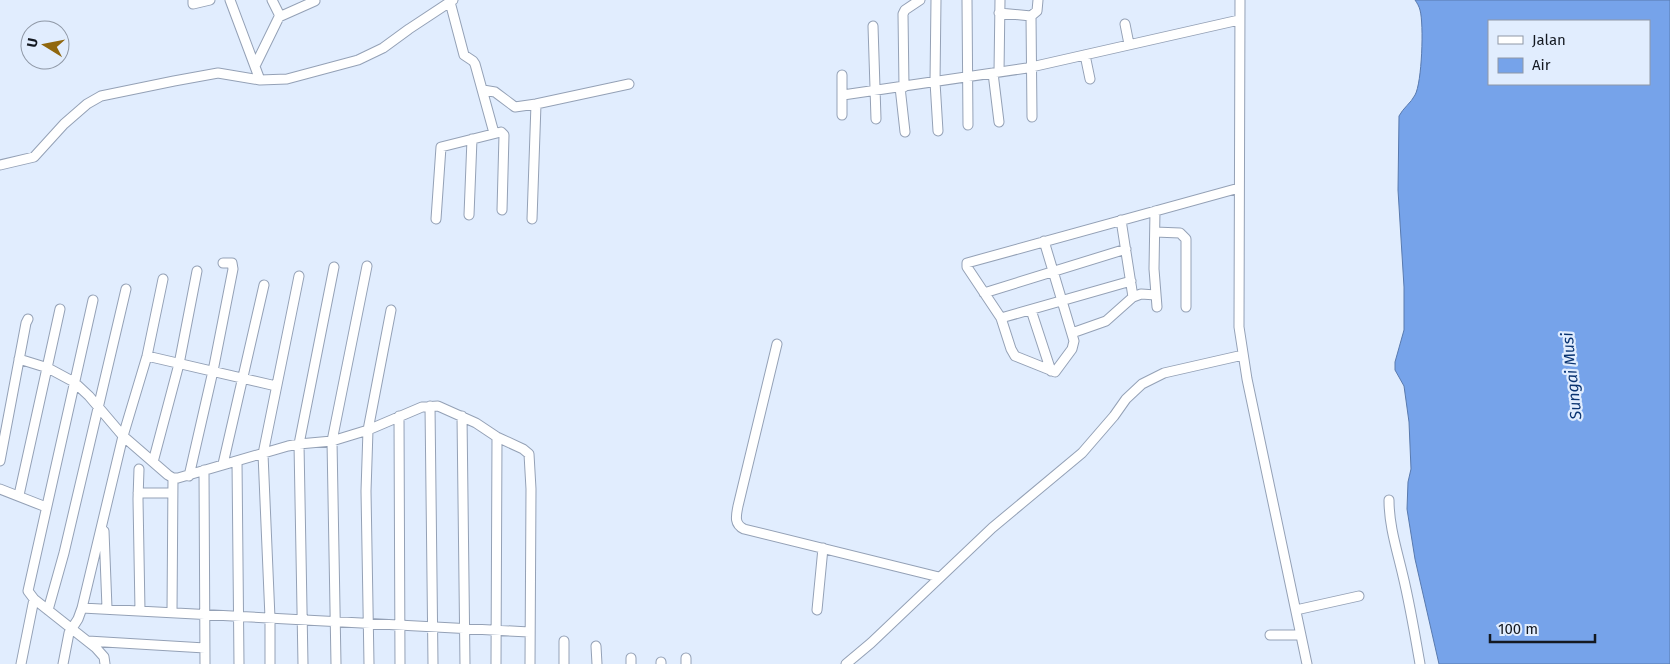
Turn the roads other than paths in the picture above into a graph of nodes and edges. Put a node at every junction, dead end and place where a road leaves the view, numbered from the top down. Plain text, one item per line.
1 (193, 0) edge
2 (210, 0) edge
3 (230, 0) edge
4 (272, 0) edge
5 (920, 0) edge
6 (936, 0) edge
7 (968, 0) edge
8 (1000, 0) edge
9 (1038, 0) edge
10 (1240, 0) edge
11 (452, 1) edge
12 (315, 2) dead end
13 (999, 13) junction
14 (1031, 16) junction
15 (278, 17) junction
16 (1240, 20) junction
17 (1125, 24) dead end
18 (873, 26) dead end
19 (1129, 44) junction
20 (1085, 55) junction
21 (255, 66) junction
22 (1031, 67) junction
23 (996, 73) junction
24 (842, 75) dead end
25 (968, 78) junction
26 (1090, 79) dead end
27 (260, 80) junction
28 (935, 82) junction
29 (629, 84) dead end
30 (902, 87) junction
31 (483, 90) junction
32 (876, 90) junction
33 (843, 95) junction
34 (536, 104) junction
35 (842, 115) dead end
36 (1032, 117) dead end
37 (876, 119) dead end
38 (998, 122) dead end
39 (968, 126) dead end
40 (938, 131) dead end
41 (905, 132) dead end
42 (494, 133) junction
43 (472, 139) junction
44 (0, 166) edge
45 (1239, 188) junction
46 (502, 210) dead end
47 (1155, 211) junction
48 (468, 215) dead end
49 (436, 218) dead end
50 (532, 219) dead end
51 (1121, 220) junction
52 (1155, 232) junction
53 (1044, 241) junction
54 (1126, 249) junction
55 (223, 263) dead end
56 (367, 266) dead end
57 (334, 267) dead end
58 (197, 271) dead end
59 (1053, 271) junction
60 (299, 276) dead end
61 (163, 279) dead end
62 (1131, 281) junction
63 (264, 285) dead end
64 (126, 289) dead end
65 (984, 293) junction
66 (1156, 295) junction
67 (1133, 297) junction
68 (93, 300) dead end
69 (1062, 300) junction
70 (1186, 306) dead end
71 (1157, 307) dead end
72 (60, 309) dead end
73 (392, 310) dead end
74 (1031, 310) junction
75 (1001, 318) junction
76 (28, 319) dead end
77 (1072, 333) junction
78 (777, 344) dead end
79 (1243, 355) junction
80 (147, 356) junction
81 (19, 359) junction
82 (179, 364) junction
83 (48, 368) junction
84 (213, 371) junction
85 (1050, 371) junction
86 (244, 378) junction
87 (74, 382) junction
88 (276, 386) junction
89 (430, 406) junction
90 (99, 407) junction
91 (399, 416) junction
92 (462, 416) junction
93 (368, 430) junction
94 (123, 436) junction
95 (497, 437) junction
96 (332, 441) junction
97 (299, 444) junction
98 (263, 454) junction
99 (0, 461) edge
100 (237, 461) junction
101 (153, 462) junction
102 (224, 464) junction
103 (139, 469) dead end
104 (204, 470) junction
105 (189, 476) junction
106 (172, 478) junction
107 (0, 488) edge
108 (138, 492) junction
109 (172, 493) junction
110 (19, 495) junction
111 (1389, 500) dead end
112 (46, 507) junction
113 (104, 521) junction
114 (823, 548) junction
115 (939, 577) junction
116 (1359, 596) dead end
117 (34, 599) junction
118 (82, 608) junction
119 (107, 608) junction
120 (48, 610) junction
121 (140, 610) junction
122 (817, 610) dead end
123 (1296, 610) junction
124 (172, 612) junction
125 (206, 614) junction
126 (238, 616) junction
127 (270, 618) junction
128 (303, 620) junction
129 (334, 622) junction
130 (368, 624) junction
131 (400, 626) junction
132 (432, 627) junction
133 (71, 629) junction
134 (464, 629) junction
135 (495, 630) junction
136 (530, 632) junction
137 (1301, 634) junction
138 (1270, 635) dead end
139 (564, 641) dead end
140 (88, 642) junction
141 (596, 646) dead end
142 (205, 648) junction
143 (21, 664) edge
144 (62, 664) edge
145 (105, 664) edge
146 (205, 664) edge
147 (239, 664) edge
148 (270, 664) edge
149 (303, 664) edge
150 (336, 664) edge
151 (369, 664) edge
152 (400, 664) edge
153 (433, 664) edge
154 (465, 664) edge
155 (496, 664) edge
156 (530, 664) edge
157 (564, 664) edge
158 (597, 664) edge
159 (846, 664) edge
160 (1307, 664) edge
161 (1420, 664) edge

1 - 2 street
3 - 21 street
4 - 15 street
5 - 30 street
6 - 28 street
7 - 25 street
8 - 13 street
9 - 14 street
10 - 16 street
11 - 27 street
11 - 31 street
12 - 15 street
13 - 14 street
13 - 23 street
14 - 22 street
15 - 21 street
16 - 19 street
16 - 45 street
17 - 19 street
18 - 32 street
19 - 20 street
20 - 22 street
20 - 26 street
21 - 27 street
22 - 23 street
22 - 36 street
23 - 25 street
23 - 38 street
24 - 33 street
25 - 28 street
25 - 39 street
27 - 44 street
28 - 30 street
28 - 40 street
29 - 34 street
30 - 32 street
30 - 41 street
31 - 34 street
31 - 42 street
32 - 33 street
32 - 37 street
33 - 35 street
34 - 50 street
42 - 43 street
42 - 46 street
43 - 48 street
43 - 49 street
45 - 47 street
45 - 79 street
47 - 51 street
47 - 52 street
51 - 53 street
51 - 54 street
52 - 66 street
52 - 70 street
53 - 59 street
53 - 65 street
54 - 59 street
54 - 62 street
55 - 84 street
56 - 96 street
57 - 97 street
58 - 82 street
59 - 65 street
59 - 69 street
60 - 88 street
61 - 80 street
62 - 67 street
62 - 69 street
63 - 86 street
64 - 90 street
65 - 75 street
66 - 67 street
66 - 71 street
67 - 77 street
68 - 87 street
69 - 74 street
69 - 77 street
72 - 83 street
73 - 93 street
74 - 75 street
74 - 85 street
75 - 85 street
76 - 81 street
77 - 85 street
78 - 114 street
79 - 115 street
79 - 123 street
80 - 82 street
80 - 94 street
81 - 83 street
81 - 99 street
82 - 84 street
82 - 101 street
83 - 87 street
83 - 110 street
84 - 86 street
84 - 105 street
86 - 88 street
86 - 102 street
87 - 90 street
87 - 112 street
88 - 98 street
89 - 91 street
89 - 92 street
89 - 132 street
90 - 94 street
90 - 120 street
91 - 93 street
91 - 131 street
92 - 95 street
92 - 134 street
93 - 96 street
93 - 130 street
94 - 101 street
94 - 113 street
95 - 135 street
95 - 136 street
96 - 97 street
96 - 129 street
97 - 98 street
97 - 128 street
98 - 100 street
98 - 127 street
100 - 102 street
100 - 126 street
101 - 106 street
102 - 104 street
103 - 108 street
104 - 105 street
104 - 125 street
105 - 106 street
106 - 109 street
107 - 110 street
108 - 109 street
108 - 121 street
109 - 124 street
110 - 112 street
111 - 161 street
112 - 117 street
113 - 118 street
113 - 119 street
114 - 115 street
114 - 122 street
115 - 159 street
116 - 123 street
117 - 120 street
117 - 143 street
118 - 119 street
118 - 133 street
119 - 121 street
120 - 133 street
121 - 124 street
123 - 137 street
124 - 125 street
125 - 126 street
125 - 142 street
126 - 127 street
126 - 147 street
127 - 128 street
127 - 148 street
128 - 129 street
128 - 149 street
129 - 130 street
129 - 150 street
130 - 131 street
130 - 151 street
131 - 132 street
131 - 152 street
132 - 134 street
132 - 153 street
133 - 140 street
133 - 144 street
134 - 135 street
134 - 154 street
135 - 136 street
135 - 155 street
136 - 156 street
137 - 138 street
137 - 160 street
139 - 157 street
140 - 142 street
140 - 145 street
141 - 158 street
142 - 146 street

